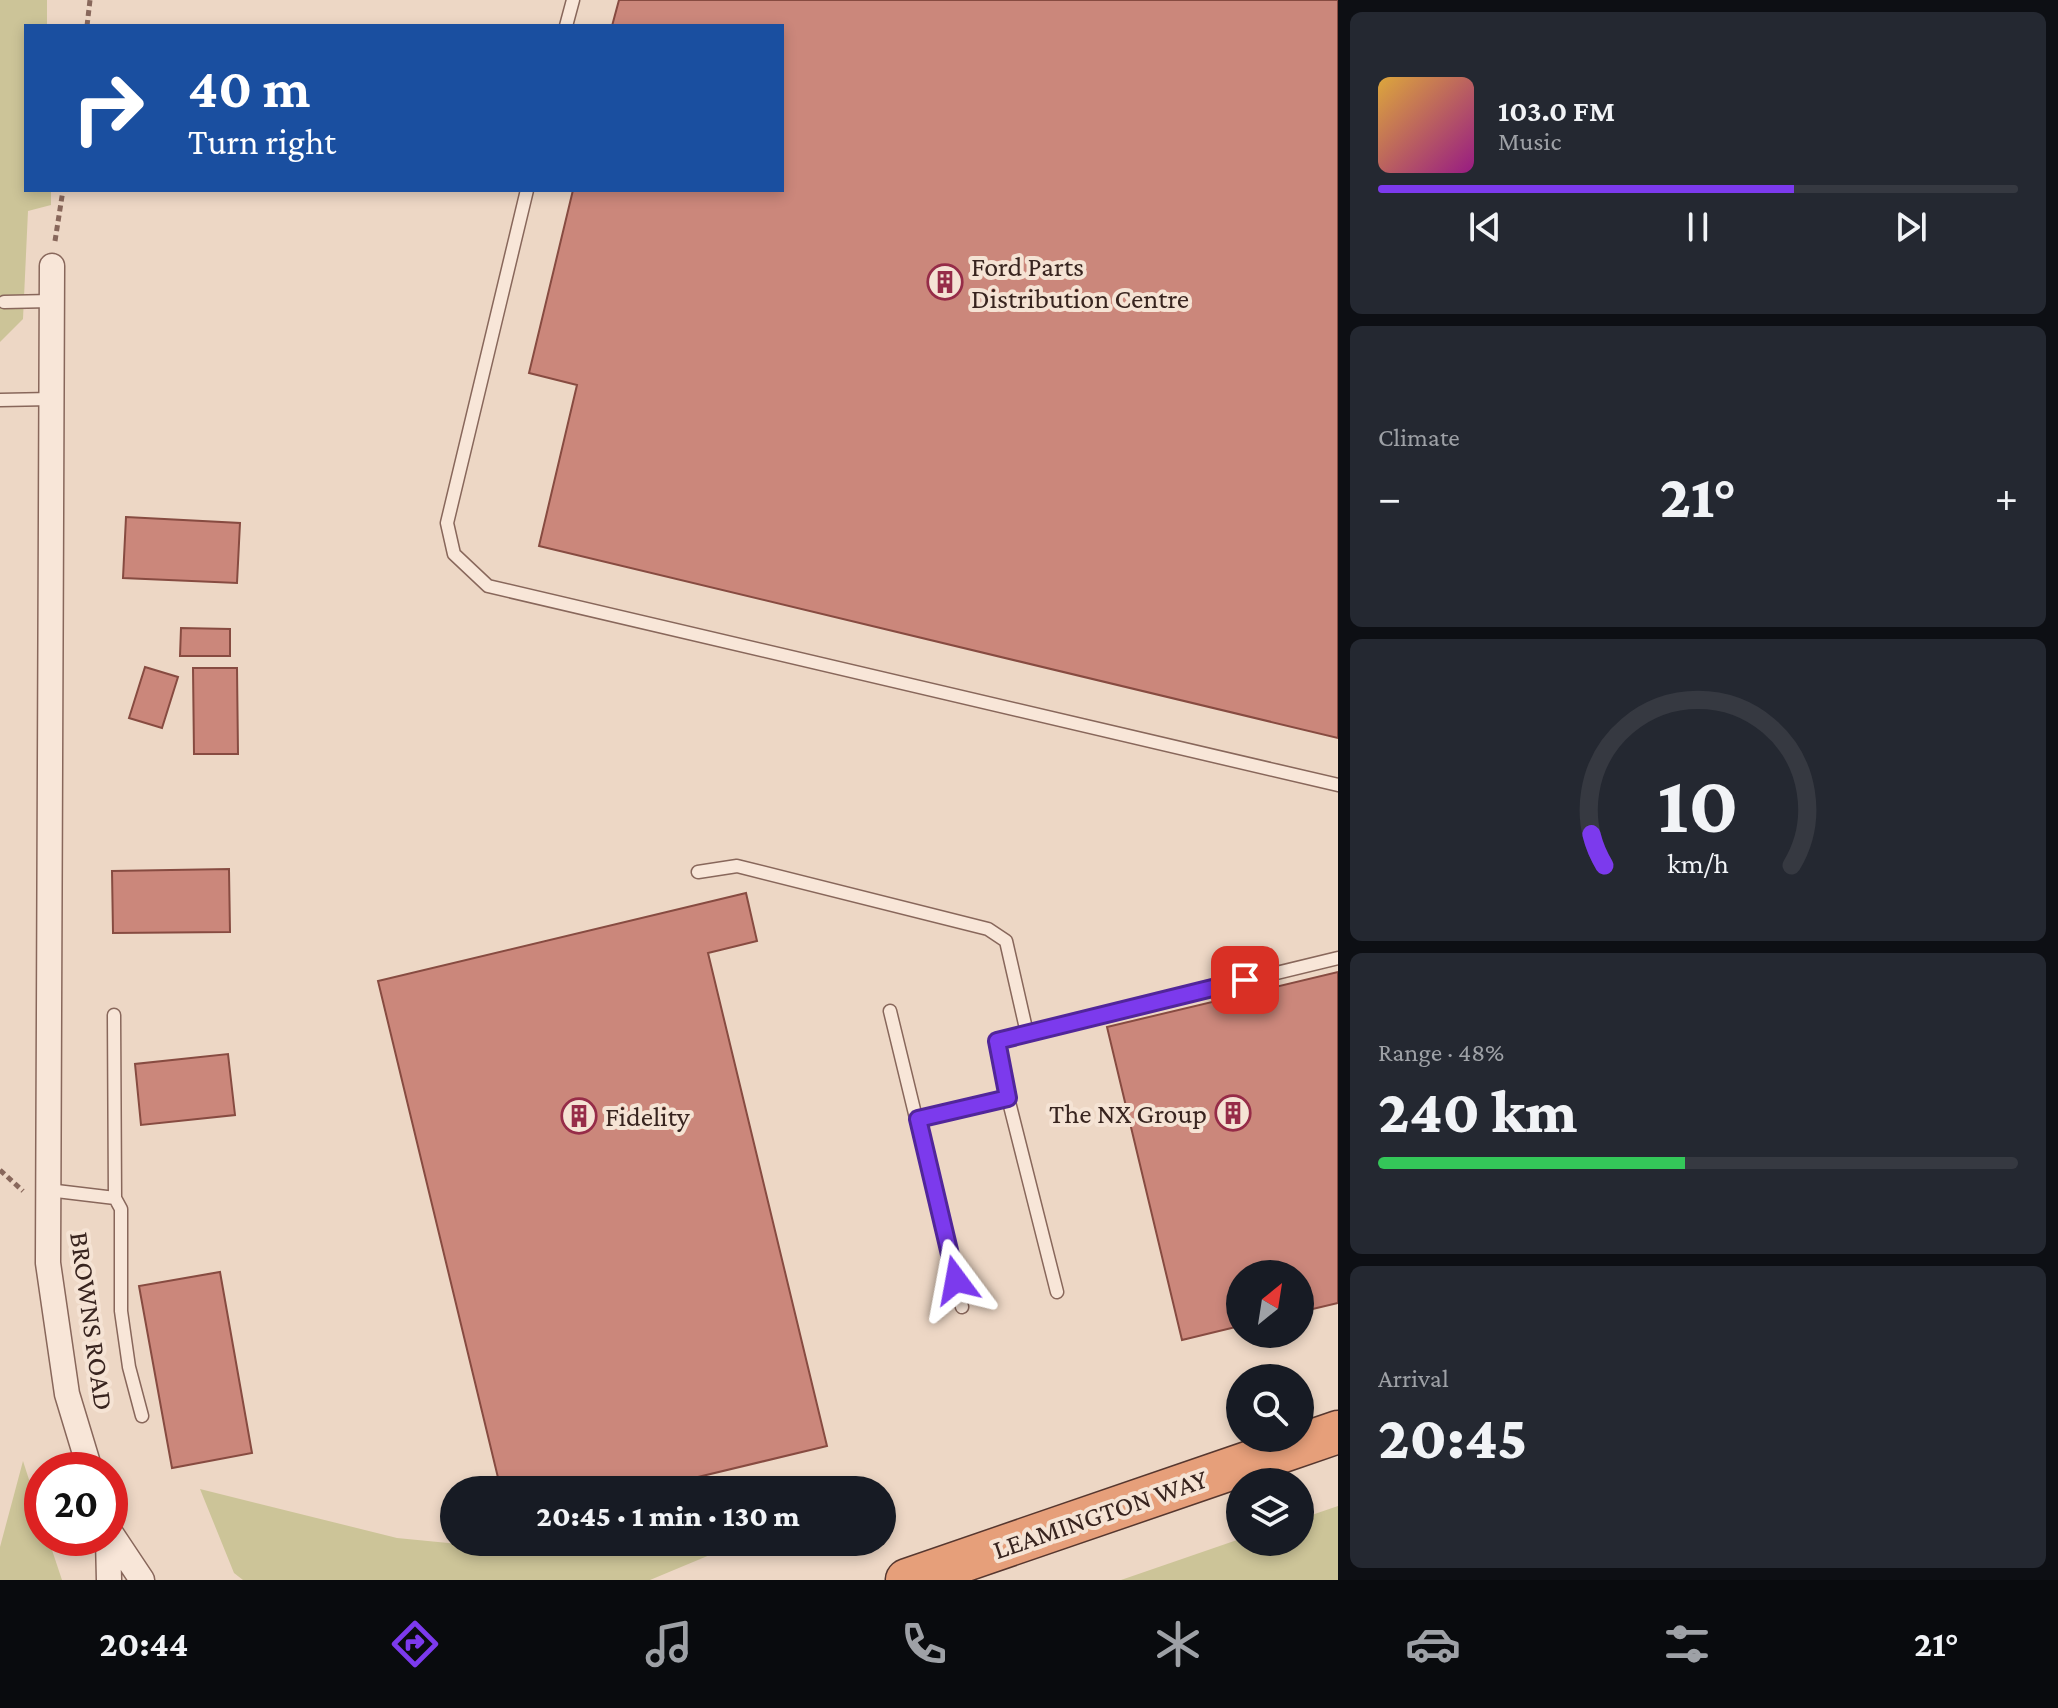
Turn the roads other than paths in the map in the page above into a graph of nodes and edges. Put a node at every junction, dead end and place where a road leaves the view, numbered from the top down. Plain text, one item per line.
1 (573, 0) edge
2 (567, 24) edge
3 (527, 192) edge
4 (52, 266) road end
5 (51, 301) junction
6 (4, 302) dead end
7 (51, 399) junction
8 (0, 400) edge
9 (1338, 785) edge
10 (698, 872) dead end
11 (1338, 958) edge
12 (890, 1011) dead end
13 (114, 1015) dead end
14 (1027, 1033) junction
15 (1008, 1098) junction
16 (918, 1119) junction
17 (48, 1190) junction
18 (115, 1198) junction
19 (1057, 1292) dead end
20 (962, 1307) dead end
21 (142, 1416) dead end
22 (1336, 1432) edge
23 (85, 1452) edge
24 (108, 1556) edge
25 (126, 1556) edge
26 (109, 1580) edge
27 (142, 1580) edge
28 (907, 1580) edge

1 - 2 lane
3 - 9 lane
4 - 5 street, BROWNS ROAD
5 - 6 lane
5 - 7 street, BROWNS ROAD
7 - 8 lane
7 - 17 street, BROWNS ROAD
10 - 14 lane
11 - 14 lane
12 - 16 lane
13 - 18 lane
14 - 15 lane
15 - 16 lane
15 - 19 lane
16 - 20 lane
17 - 18 lane
17 - 23 street, BROWNS ROAD
18 - 21 lane
22 - 28 highway, LEAMINGTON WAY
24 - 26 street
25 - 27 street

